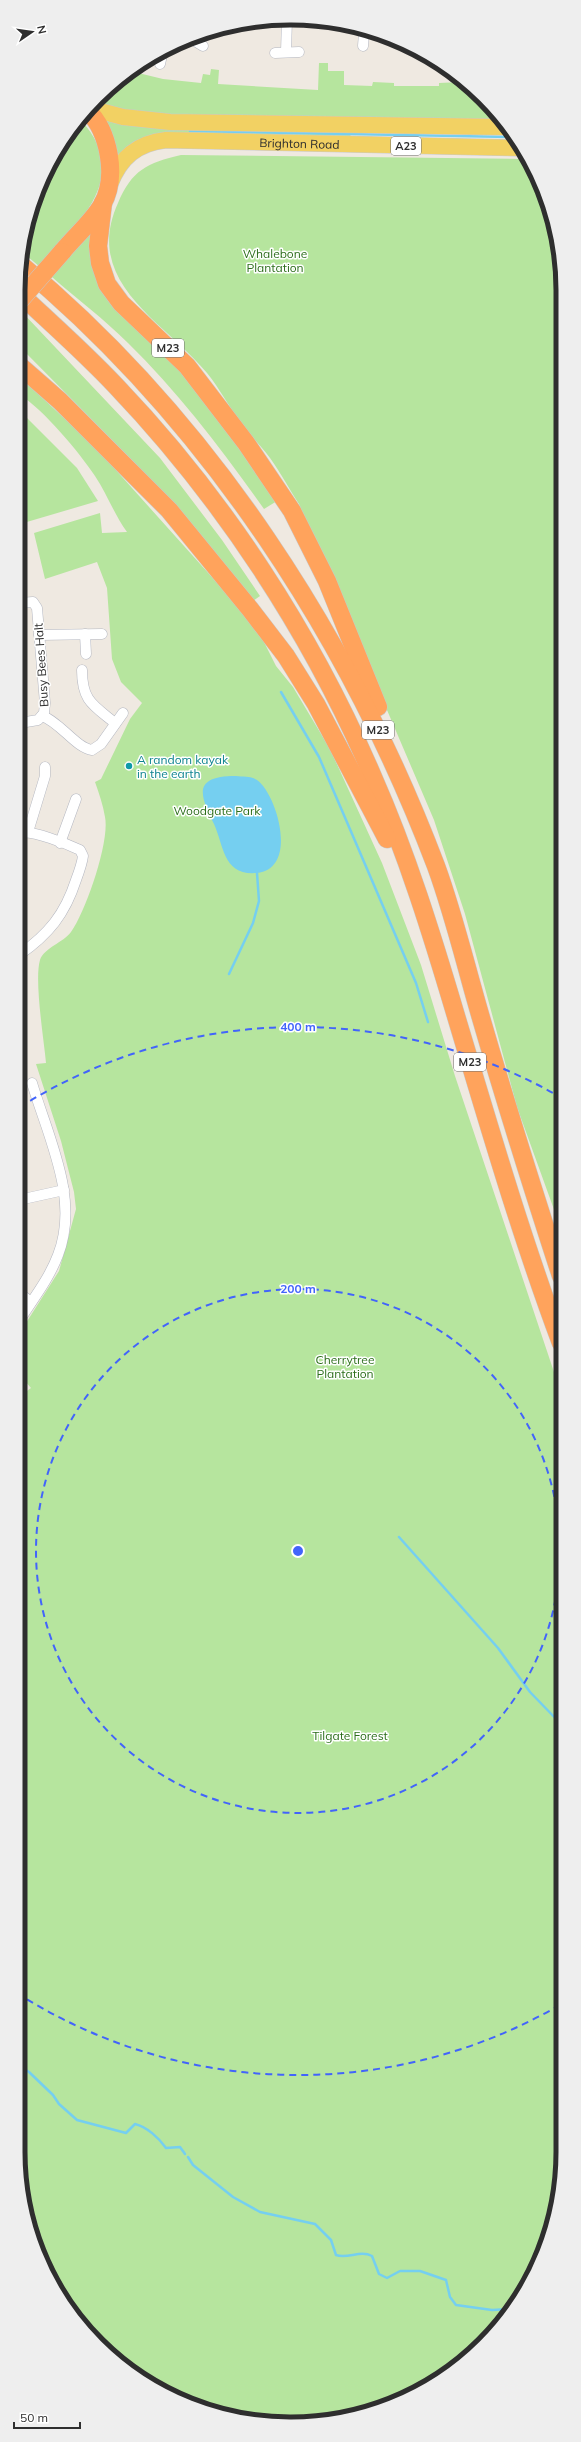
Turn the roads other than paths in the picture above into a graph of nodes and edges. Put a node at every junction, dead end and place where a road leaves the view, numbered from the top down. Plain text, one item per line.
1 (287, 25) edge
2 (365, 36) edge
3 (197, 42) edge
4 (203, 46) dead end
5 (363, 46) dead end
6 (275, 52) dead end
7 (286, 52) junction
8 (299, 52) dead end
9 (161, 59) edge
10 (160, 64) dead end
11 (95, 111) edge
12 (91, 115) edge
13 (499, 126) edge
14 (514, 148) edge
15 (105, 198) junction
16 (26, 270) edge
17 (25, 294) edge
18 (25, 299) edge
19 (25, 370) edge
20 (25, 603) edge
21 (86, 634) junction
22 (102, 634) dead end
23 (39, 635) junction
24 (86, 654) dead end
25 (82, 670) dead end
26 (122, 713) dead end
27 (42, 716) junction
28 (25, 723) edge
29 (115, 723) junction
30 (45, 767) dead end
31 (76, 799) dead end
32 (25, 830) edge
33 (25, 833) edge
34 (60, 843) junction
35 (435, 864) junction
36 (433, 939) junction
37 (25, 951) edge
38 (32, 1083) dead end
39 (64, 1190) junction
40 (25, 1199) edge
41 (556, 1261) edge
42 (25, 1298) edge
43 (31, 1302) junction
44 (25, 1311) edge
45 (556, 1328) edge

1 - 7 street
2 - 5 street
3 - 4 street
6 - 7 street
7 - 8 street
9 - 10 street
11 - 13 main road, Brighton Road / A23
12 - 15 highway
14 - 15 main road, Brighton Road / A23
15 - 17 highway, bridge
15 - 35 highway, M23
16 - 35 highway, M23
18 - 36 highway, M23
19 - 36 highway, M23
20 - 23 street, Busy Bees Halt
21 - 22 street
21 - 23 street
21 - 24 street
23 - 27 street, Busy Bees Halt
25 - 29 street
26 - 29 street
27 - 28 street
27 - 29 street
30 - 32 street
31 - 34 street
33 - 34 street
34 - 37 street
35 - 41 highway, M23
36 - 45 highway, M23
38 - 39 street
39 - 40 street
39 - 43 street
42 - 43 street
43 - 44 street

